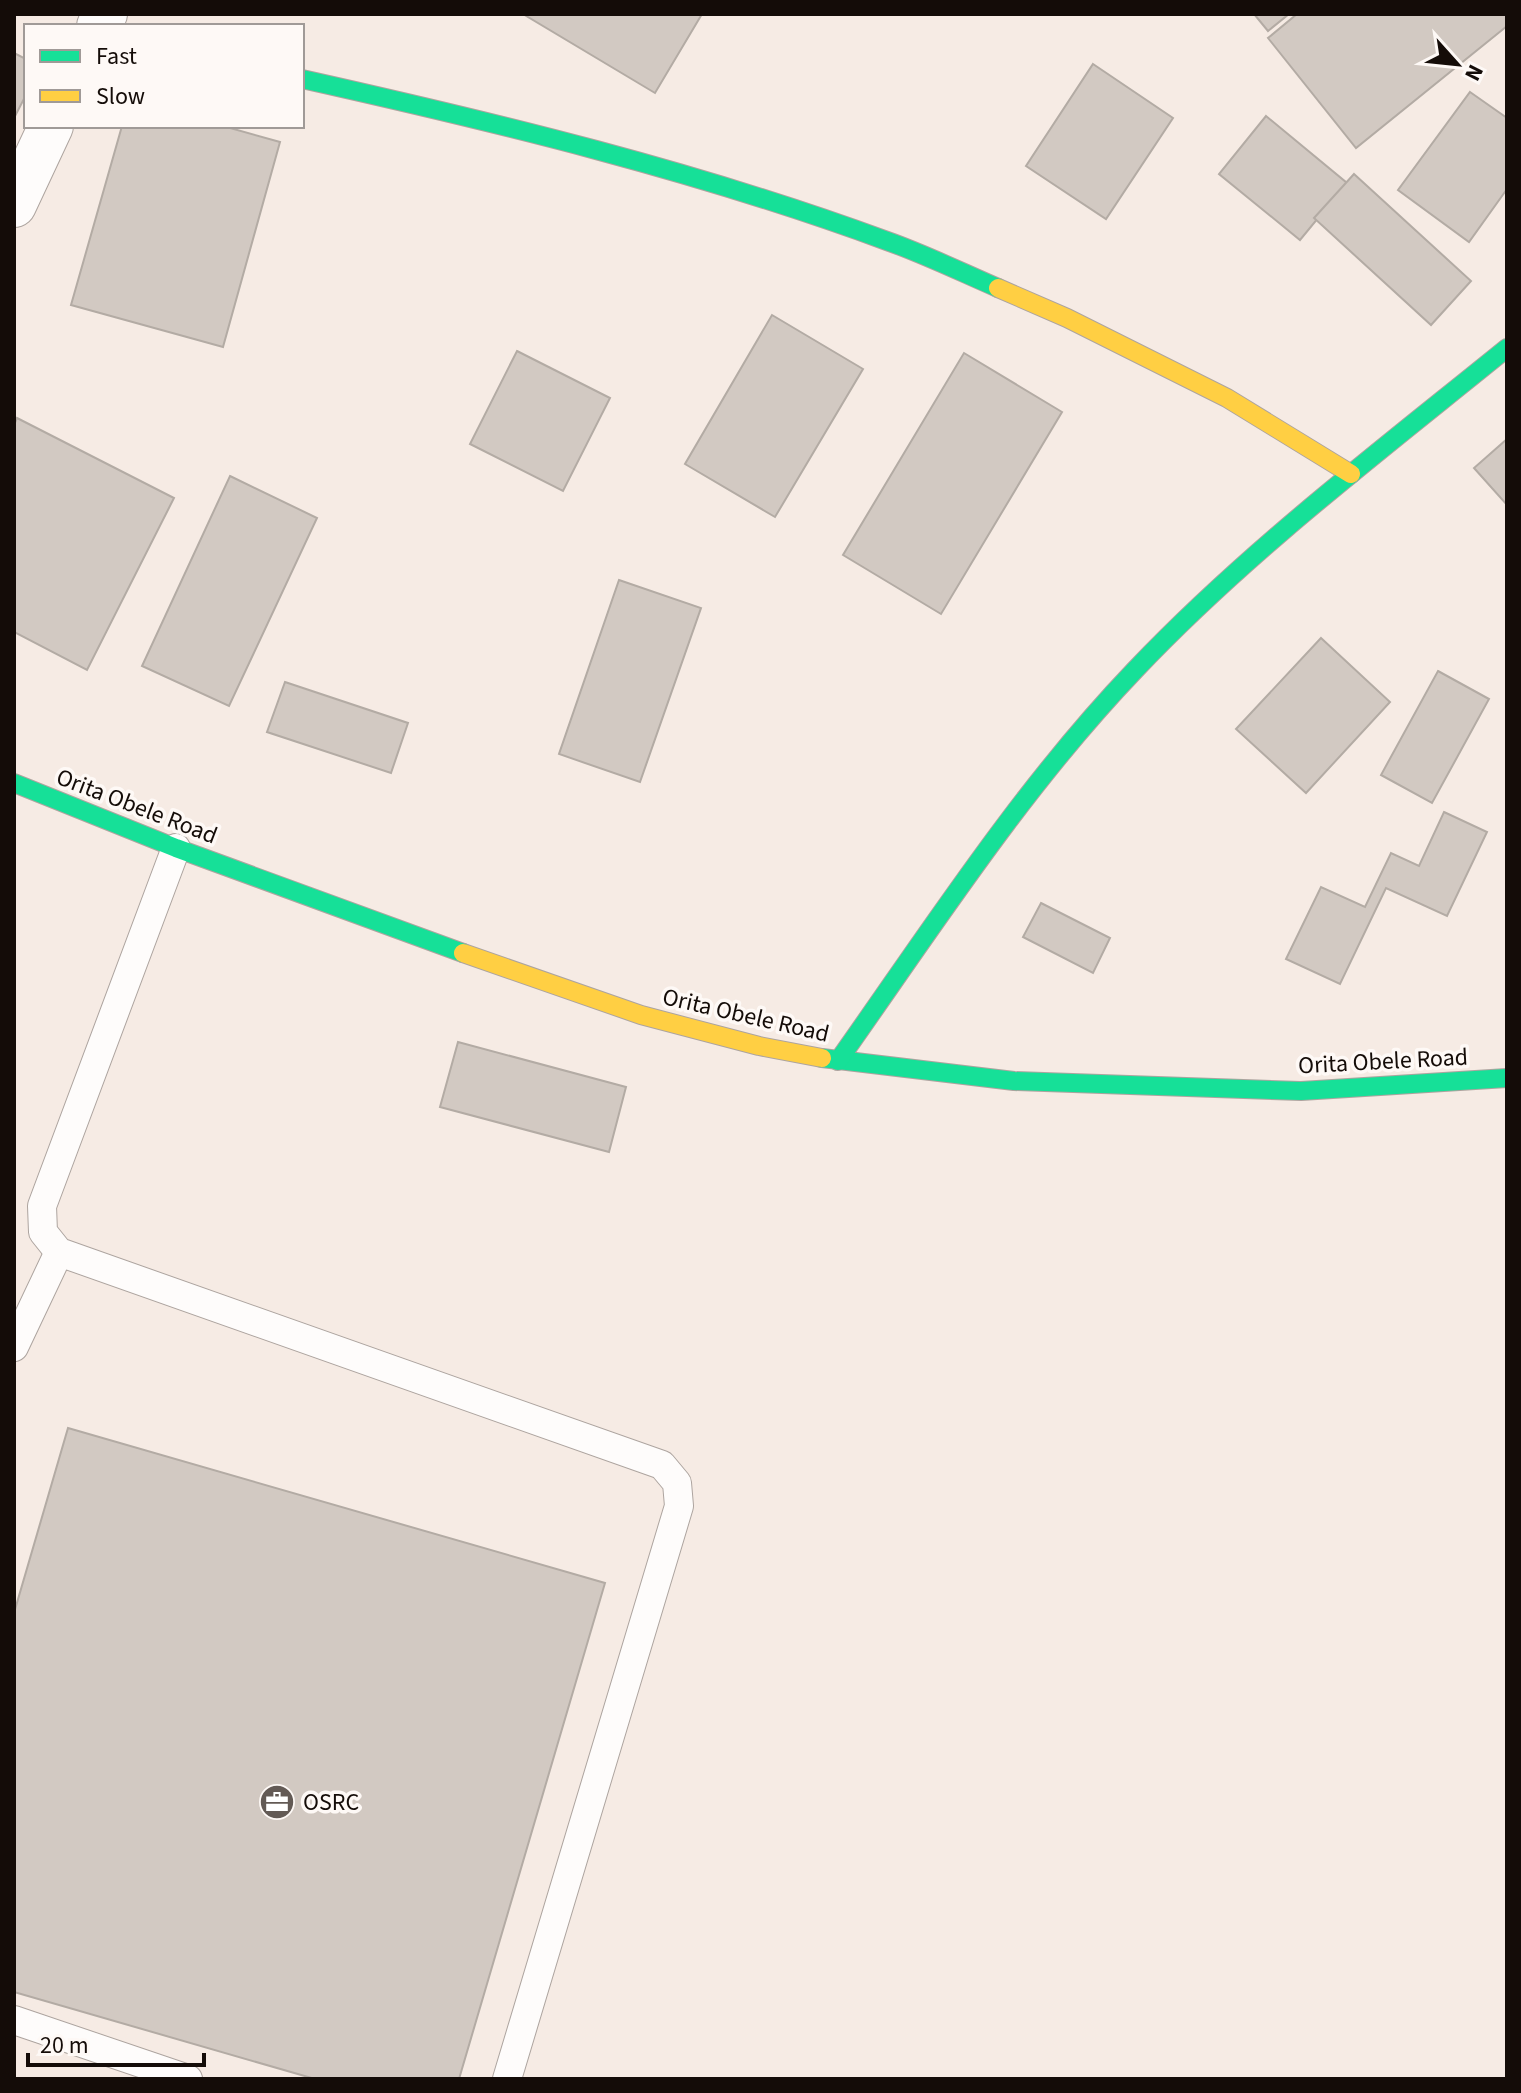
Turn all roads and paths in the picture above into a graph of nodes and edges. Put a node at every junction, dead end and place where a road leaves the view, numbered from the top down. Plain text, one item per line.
1 (304, 79) edge
2 (50, 128) edge
3 (14, 205) edge
4 (1507, 348) edge
5 (1351, 474) junction
6 (14, 783) edge
7 (176, 848) junction
8 (838, 1061) junction
9 (1507, 1078) edge
10 (59, 1252) junction
11 (14, 1347) edge
12 (14, 2020) edge
13 (188, 2079) edge
14 (507, 2079) edge

1 - 5 street
2 - 3 street
4 - 5 street
5 - 8 street
6 - 7 street, Orita Obele Road
7 - 8 street, Orita Obele Road
7 - 10 lane
8 - 9 street, Orita Obele Road
10 - 11 lane
10 - 14 lane
12 - 13 lane

